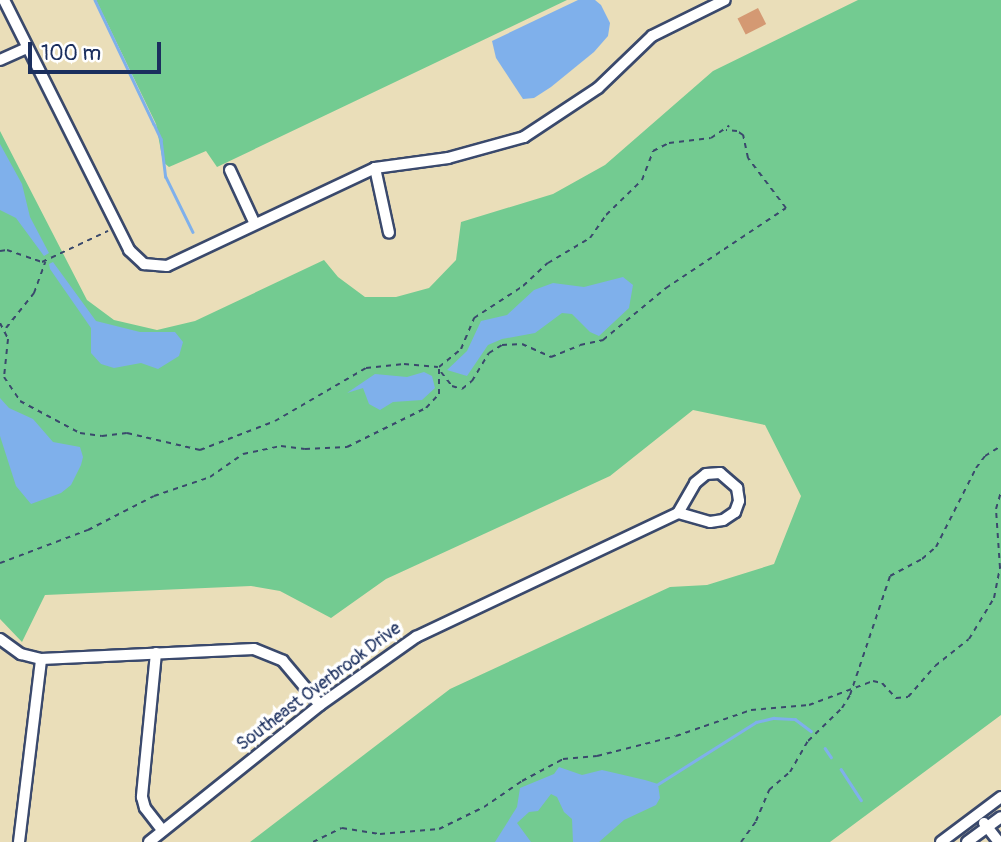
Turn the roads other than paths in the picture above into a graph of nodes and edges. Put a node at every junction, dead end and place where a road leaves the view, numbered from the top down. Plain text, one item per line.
1 (5, 0) edge
2 (725, 0) edge
3 (27, 48) junction
4 (0, 60) edge
5 (375, 168) junction
6 (230, 170) dead end
7 (254, 222) junction
8 (389, 233) dead end
9 (678, 513) junction
10 (0, 639) edge
11 (156, 653) junction
12 (41, 659) junction
13 (320, 705) junction
14 (1001, 797) edge
15 (978, 815) junction
16 (1001, 817) edge
17 (987, 827) junction
18 (162, 830) junction
19 (19, 842) edge
20 (149, 842) edge
21 (941, 842) edge
22 (967, 842) edge
23 (999, 842) edge

1 - 3 street
2 - 5 street
3 - 4 street
3 - 7 street
5 - 7 street
5 - 8 street
6 - 7 street
9 - 9 street
9 - 13 street, Southeast Overbrook Drive
10 - 12 street
11 - 12 street
11 - 13 street
11 - 18 street
12 - 19 street
13 - 18 street, Southeast Overbrook Drive
14 - 15 street
15 - 17 street
15 - 21 street
16 - 17 street
17 - 22 street
17 - 23 street
18 - 20 street, Southeast Overbrook Drive

